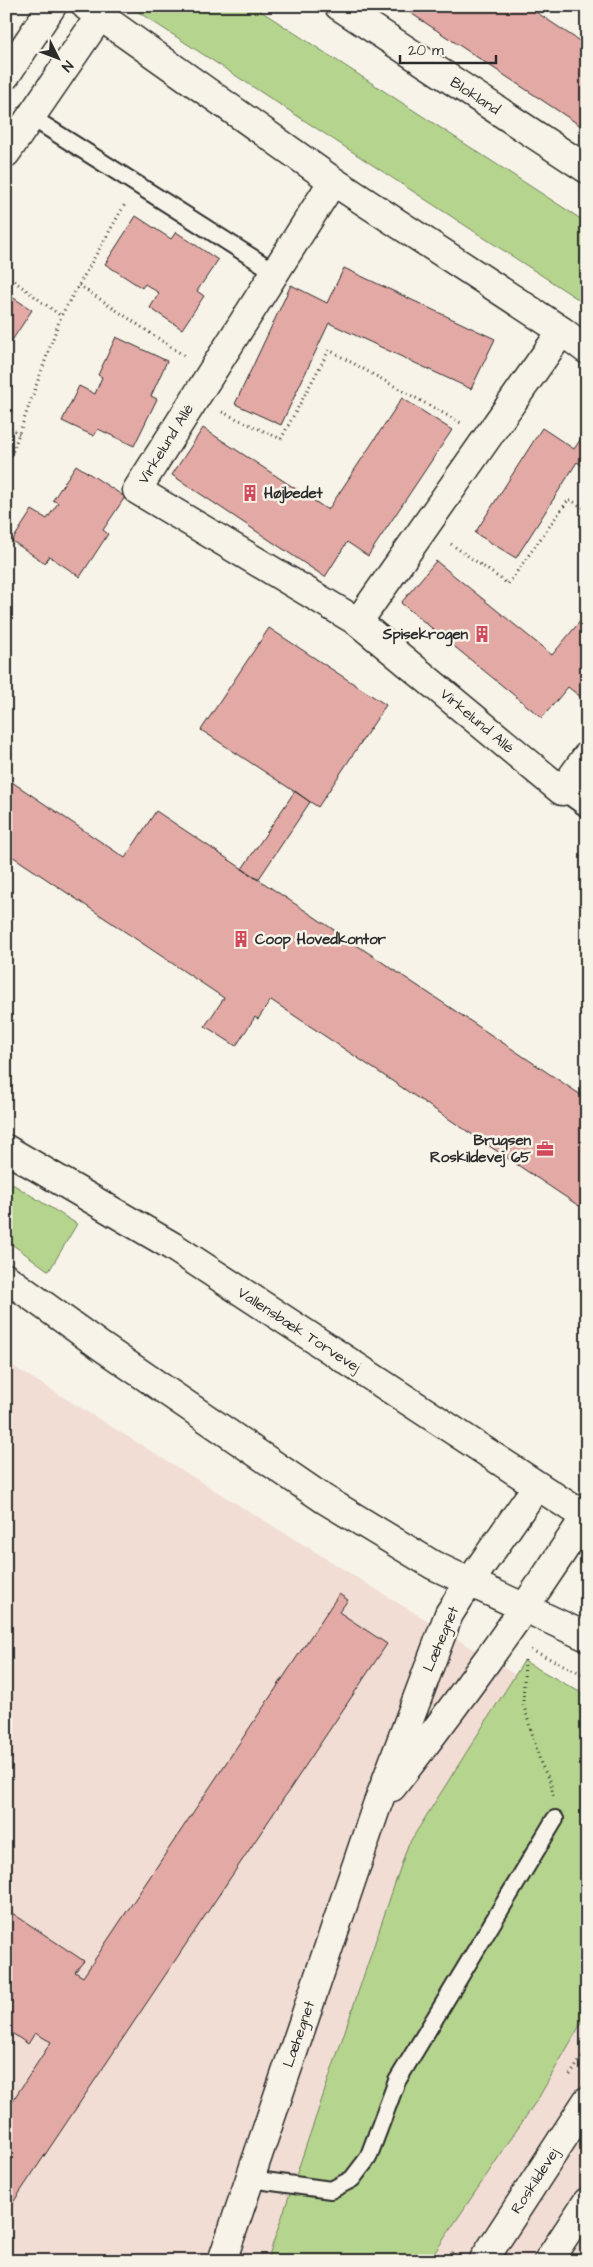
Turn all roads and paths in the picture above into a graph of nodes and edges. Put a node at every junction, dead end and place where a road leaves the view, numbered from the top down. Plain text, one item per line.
1 (52, 6) edge
2 (339, 6) edge
3 (93, 11) edge
4 (6, 75) edge
5 (31, 117) junction
6 (6, 154) edge
7 (587, 169) edge
8 (333, 181) junction
9 (136, 184) junction
10 (275, 272) junction
11 (6, 275) edge
12 (79, 285) junction
13 (61, 316) junction
14 (562, 331) junction
15 (587, 350) edge
16 (210, 374) junction
17 (194, 399) junction
18 (6, 425) edge
19 (19, 434) junction
20 (487, 438) junction
21 (6, 470) edge
22 (587, 510) edge
23 (425, 526) junction
24 (358, 622) junction
25 (587, 756) edge
26 (562, 791) junction
27 (587, 809) edge
28 (6, 1149) edge
29 (6, 1278) edge
30 (537, 1486) junction
31 (586, 1518) edge
32 (468, 1582) junction
33 (526, 1608) junction
34 (587, 1637) edge
35 (526, 1656) dead end
36 (376, 1808) junction
37 (555, 1819) joint
38 (587, 2101) edge
39 (250, 2179) junction
40 (587, 2202) edge
41 (222, 2261) edge
42 (483, 2261) edge
43 (548, 2261) edge

1 - 4 street
2 - 7 street, Blokland
3 - 5 street
3 - 8 street
5 - 6 street
5 - 9 lane
8 - 10 street, Virkelund Allé
8 - 14 street
9 - 10 lane
9 - 12 path
10 - 16 street, Virkelund Allé
11 - 13 path
12 - 13 path
12 - 16 path
13 - 19 path
14 - 15 street
14 - 20 street
16 - 17 street, Virkelund Allé
17 - 20 path
17 - 24 street, Virkelund Allé
18 - 19 path
19 - 21 path
20 - 23 street
22 - 23 path
23 - 24 street
24 - 26 street, Virkelund Allé
25 - 26 street
26 - 27 lane
28 - 30 street, Vallensbæk Torvevej
29 - 32 street
30 - 31 street, Vallensbæk Torvevej
30 - 32 street, Læhegnet
31 - 33 street, Læhegnet
32 - 33 street
32 - 36 street, Læhegnet
33 - 34 street
33 - 36 street, Læhegnet
35 - 37 path
36 - 39 street, Læhegnet
37 - 39 lane
38 - 42 street, Roskildevej
39 - 41 street, Læhegnet
40 - 43 street

